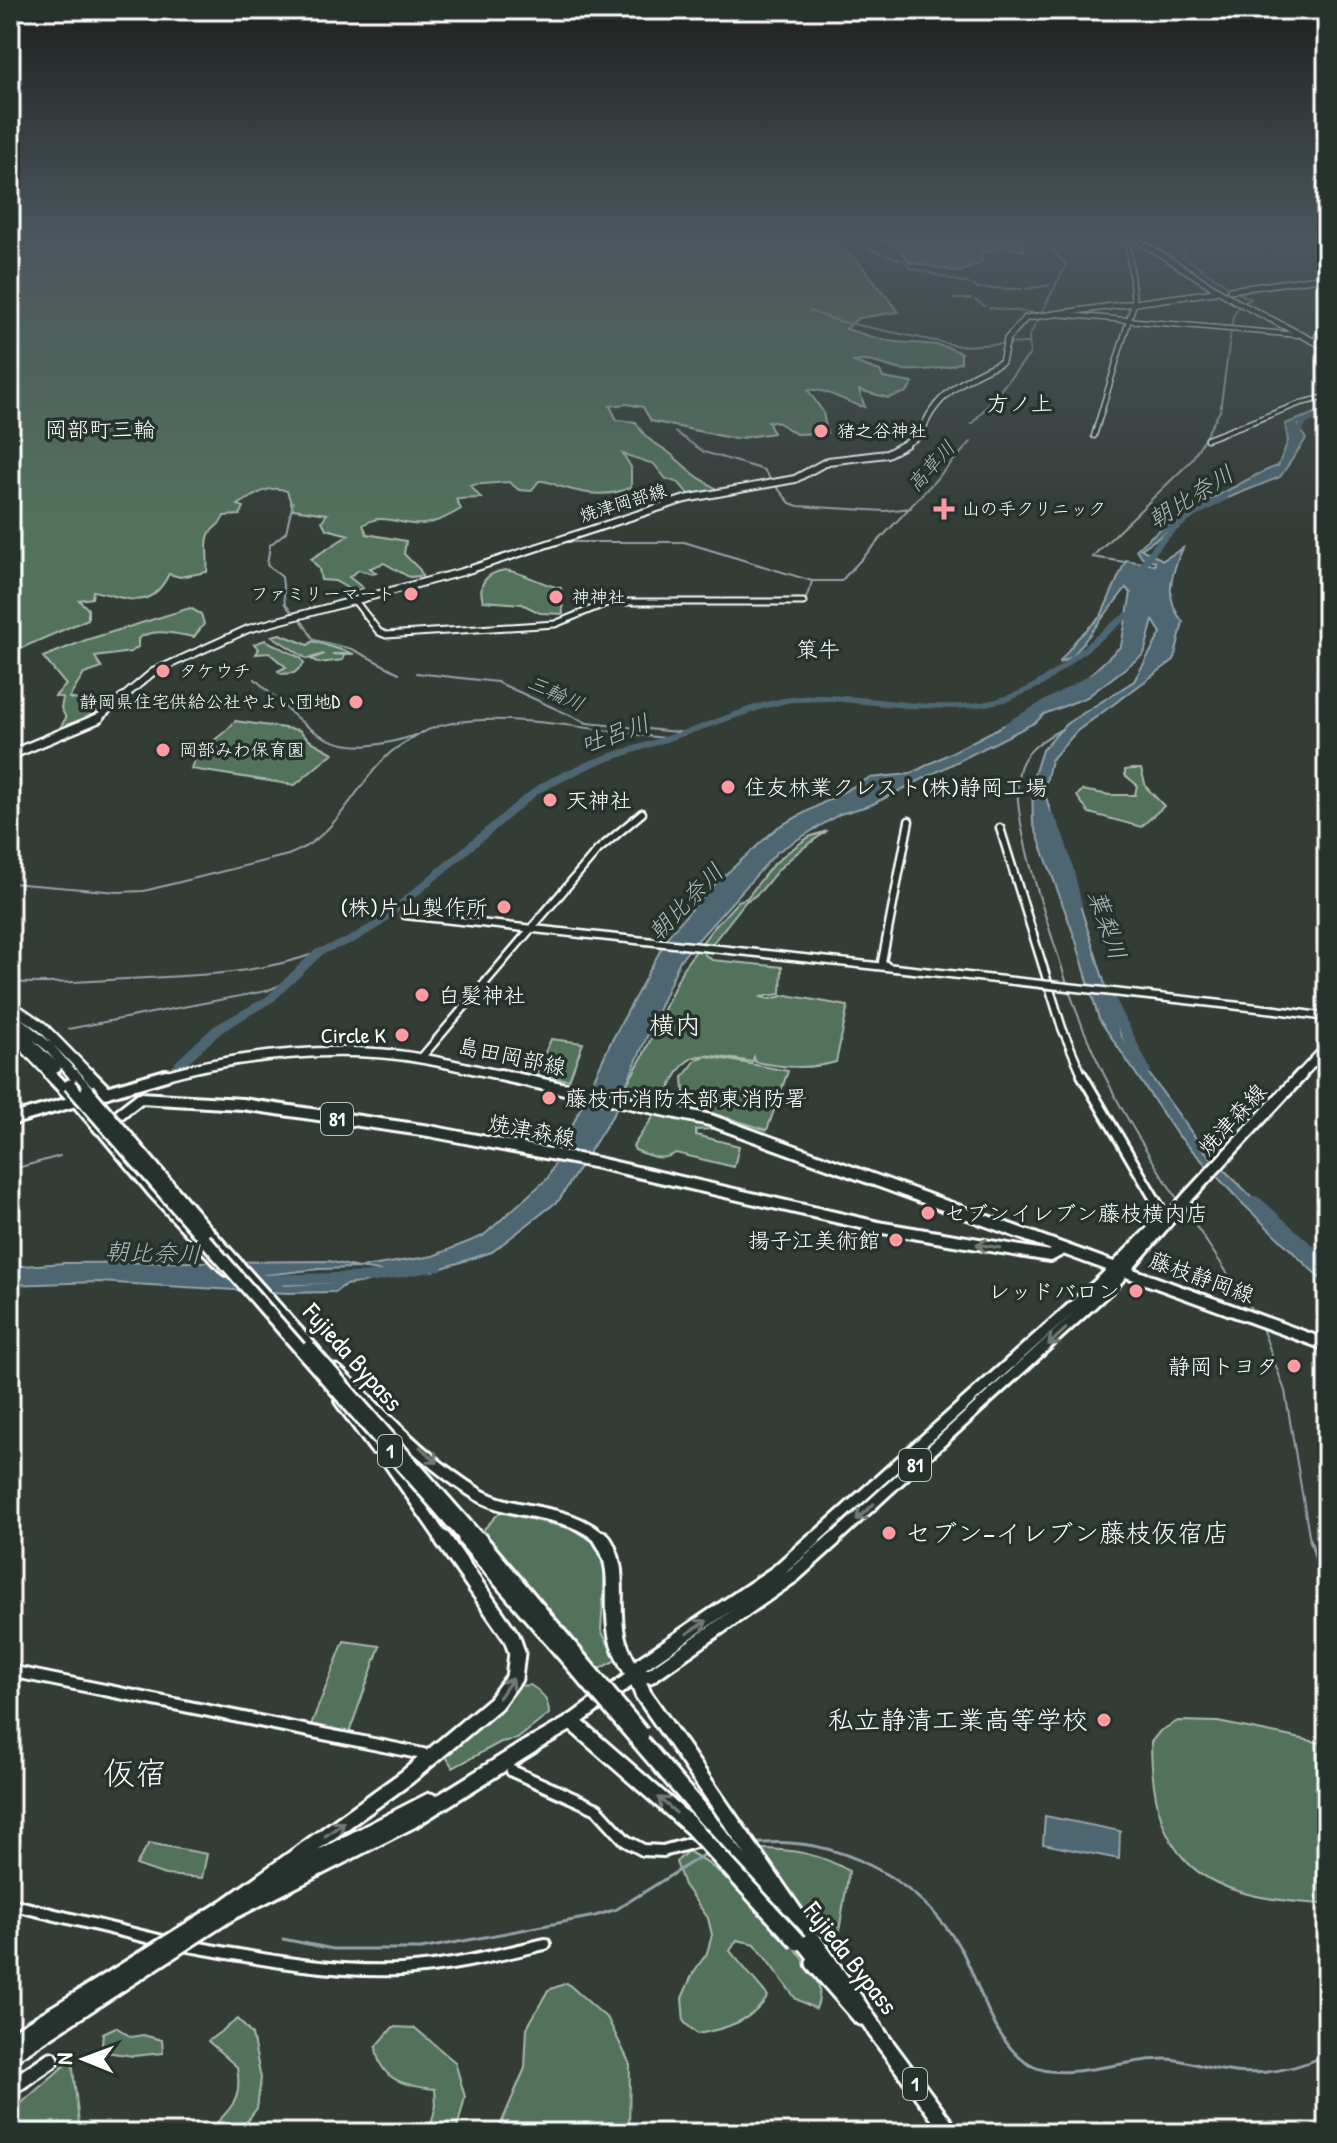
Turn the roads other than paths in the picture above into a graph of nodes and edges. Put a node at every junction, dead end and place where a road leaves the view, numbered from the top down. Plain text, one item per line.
1 (1014, 334) edge
2 (1125, 334) edge
3 (1285, 334) edge
4 (1302, 334) edge
5 (1305, 334) edge
6 (1298, 335) dead end
7 (1317, 336) dead end
8 (1327, 337) edge
9 (1327, 346) edge
10 (1327, 397) edge
11 (1094, 436) dead end
12 (1207, 439) dead end
13 (355, 601) junction
14 (803, 602) dead end
15 (10, 755) edge
16 (642, 813) dead end
17 (909, 821) dead end
18 (1000, 828) dead end
19 (405, 915) dead end
20 (533, 928) junction
21 (892, 968) junction
22 (10, 1005) edge
23 (10, 1015) edge
24 (1327, 1017) edge
25 (10, 1024) edge
26 (10, 1032) edge
27 (1327, 1047) edge
28 (421, 1058) junction
29 (106, 1092) junction
30 (76, 1101) junction
31 (10, 1120) edge
32 (100, 1129) junction
33 (1167, 1220) junction
34 (1063, 1249) junction
35 (1121, 1269) junction
36 (1327, 1345) edge
37 (309, 1347) junction
38 (346, 1399) junction
39 (400, 1486) dead end
40 (10, 1671) edge
41 (637, 1674) junction
42 (572, 1722) junction
43 (532, 1745) junction
44 (423, 1754) dead end
45 (512, 1771) dead end
46 (707, 1819) junction
47 (708, 1838) dead end
48 (10, 1904) edge
49 (227, 1910) junction
50 (545, 1944) dead end
51 (82, 2003) junction
52 (879, 2035) junction
53 (10, 2041) edge
54 (10, 2055) edge
55 (51, 2060) dead end
56 (10, 2088) edge
57 (951, 2133) edge

1 - 13 main road, 焼津岡部線
2 - 11 street
3 - 6 street
4 - 9 highway
5 - 9 highway
7 - 8 street
10 - 12 street
13 - 14 street
13 - 15 main road, 焼津岡部線
16 - 20 street
17 - 21 street
18 - 33 street
19 - 20 street
20 - 21 street
20 - 28 street
21 - 24 street, bridge
22 - 29 highway
23 - 37 highway, Fujieda Bypass / 1, bridge
25 - 38 highway, Fujieda Bypass / 1, bridge
26 - 30 highway
27 - 33 main road, 焼津森線 / 81
28 - 29 main road, 島田岡部線
28 - 34 main road, 島田岡部線
29 - 30 main road, 島田岡部線
30 - 31 main road
30 - 32 main road
34 -> 32 main road, 焼津森線 / 81
32 - 39 street, bridge
33 - 35 main road, 焼津森線 / 81
34 - 35 main road, 藤枝静岡線
35 - 36 main road, 藤枝静岡線
35 - 41 main road, 焼津森線 / 81
37 -> 41 highway, bridge
37 - 46 highway, Fujieda Bypass / 1, bridge
38 - 46 highway, Fujieda Bypass / 1, bridge
49 -> 38 highway, 1, bridge
40 - 44 street
41 - 42 main road, 焼津森線 / 81
41 - 52 highway
42 - 43 main road, 焼津森線 / 81
52 -> 42 highway, bridge
43 - 49 highway
43 - 49 highway
45 - 47 street
46 - 52 highway, Fujieda Bypass / 1
48 - 50 street
49 - 51 highway, bridge
51 - 53 highway
51 - 54 highway
52 - 57 highway, Fujieda Bypass / 1
55 - 56 highway

